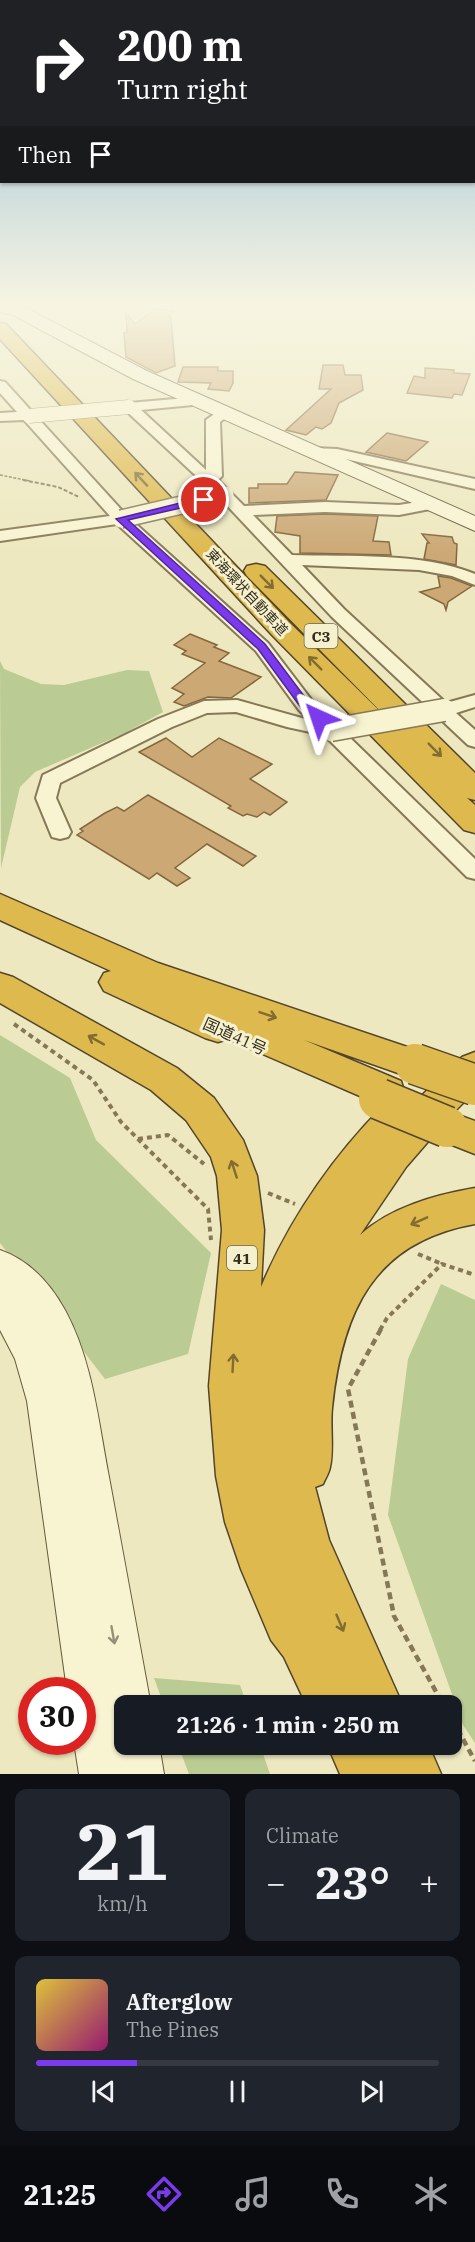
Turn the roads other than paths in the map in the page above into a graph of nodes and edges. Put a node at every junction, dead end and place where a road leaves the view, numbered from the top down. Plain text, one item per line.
1 (4, 390) edge
2 (69, 390) edge
3 (77, 390) edge
4 (173, 390) edge
5 (198, 401) junction
6 (129, 407) junction
7 (225, 413) junction
8 (29, 416) junction
9 (0, 417) edge
10 (314, 452) junction
11 (209, 481) junction
12 (475, 484) edge
13 (225, 495) junction
14 (430, 504) junction
15 (240, 511) junction
16 (115, 513) junction
17 (475, 524) edge
18 (0, 536) edge
19 (288, 560) junction
20 (475, 580) edge
21 (475, 701) edge
22 (444, 710) junction
23 (331, 730) junction
24 (475, 741) edge
25 (475, 790) edge
26 (475, 824) edge
27 (60, 832) dead end
28 (475, 872) edge
29 (0, 906) edge
30 (0, 914) edge
31 (0, 924) edge
32 (5, 1003) edge
33 (475, 1044) edge
34 (475, 1067) edge
35 (475, 1085) edge
36 (383, 1095) junction
37 (463, 1128) edge
38 (475, 1206) edge
39 (0, 1268) edge
40 (0, 1299) edge
41 (318, 1571) junction
42 (303, 1638) junction
43 (123, 1695) edge
44 (331, 1695) edge
45 (371, 1695) edge
46 (134, 1755) edge
47 (360, 1755) edge
48 (403, 1755) edge
49 (106, 1774) edge
50 (137, 1774) edge
51 (370, 1774) edge
52 (413, 1774) edge

1 - 8 street
26 -> 2 highway, 東海環状自動車道 / C3
3 -> 25 highway, 東海環状自動車道 / C3
4 - 5 street
5 - 6 street
5 - 7 street
6 - 8 street, bridge
6 - 11 street
7 - 10 street
7 - 11 street
8 - 9 street
8 - 16 street
10 - 12 street
10 - 14 street
11 - 13 street
13 - 15 street
13 - 16 street, bridge
14 - 15 street
14 - 17 street
15 - 19 street
16 - 18 street
16 - 23 street
19 - 20 street
19 - 22 street
21 - 22 street
22 - 23 street, bridge
22 - 24 street
23 - 27 street
23 - 28 street
29 -> 35 highway, bridge
30 - 36 highway, 国道41号
31 - 36 highway, 国道41号
42 -> 32 highway, 41
33 - 42 highway, 41
34 - 41 highway
36 - 37 highway, 国道41号, bridge
38 -> 41 highway
39 -> 43 street
40 - 49 street
41 -> 45 highway
42 - 44 highway, 41
46 - 50 street
47 - 51 highway
48 - 52 highway

